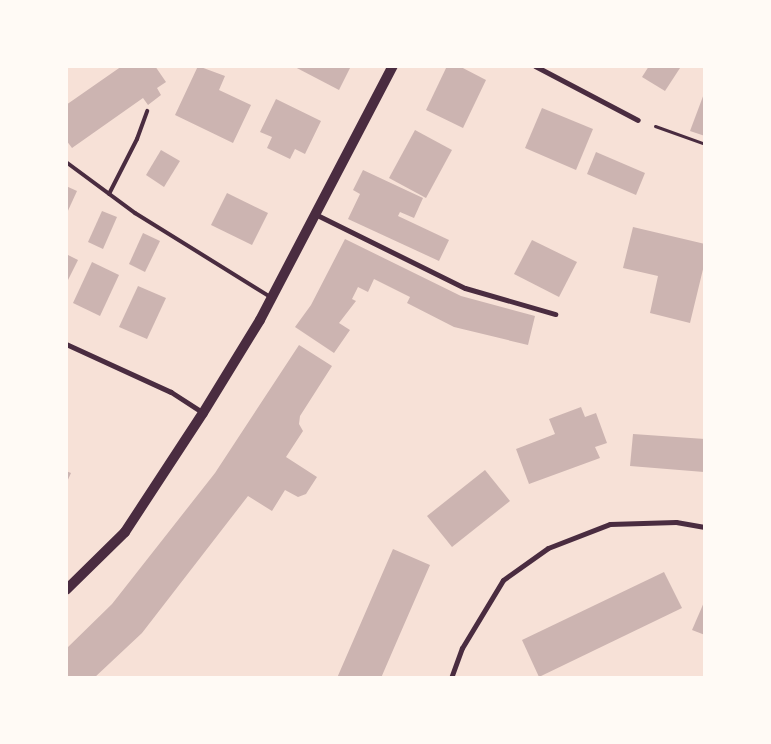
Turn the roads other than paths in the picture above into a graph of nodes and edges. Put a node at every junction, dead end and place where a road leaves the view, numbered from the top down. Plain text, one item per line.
1 (393, 66) edge
2 (535, 66) edge
3 (147, 111) dead end
4 (638, 120) road end
5 (66, 162) edge
6 (109, 194) junction
7 (315, 214) junction
8 (272, 298) junction
9 (555, 314) dead end
10 (66, 344) edge
11 (203, 414) junction
12 (705, 527) edge
13 (66, 590) edge
14 (451, 678) edge

1 - 7 main road
2 - 4 street
3 - 6 lane
5 - 6 lane
6 - 8 lane
7 - 8 main road
7 - 9 street
8 - 11 main road
10 - 11 street
11 - 13 main road
12 - 14 street

